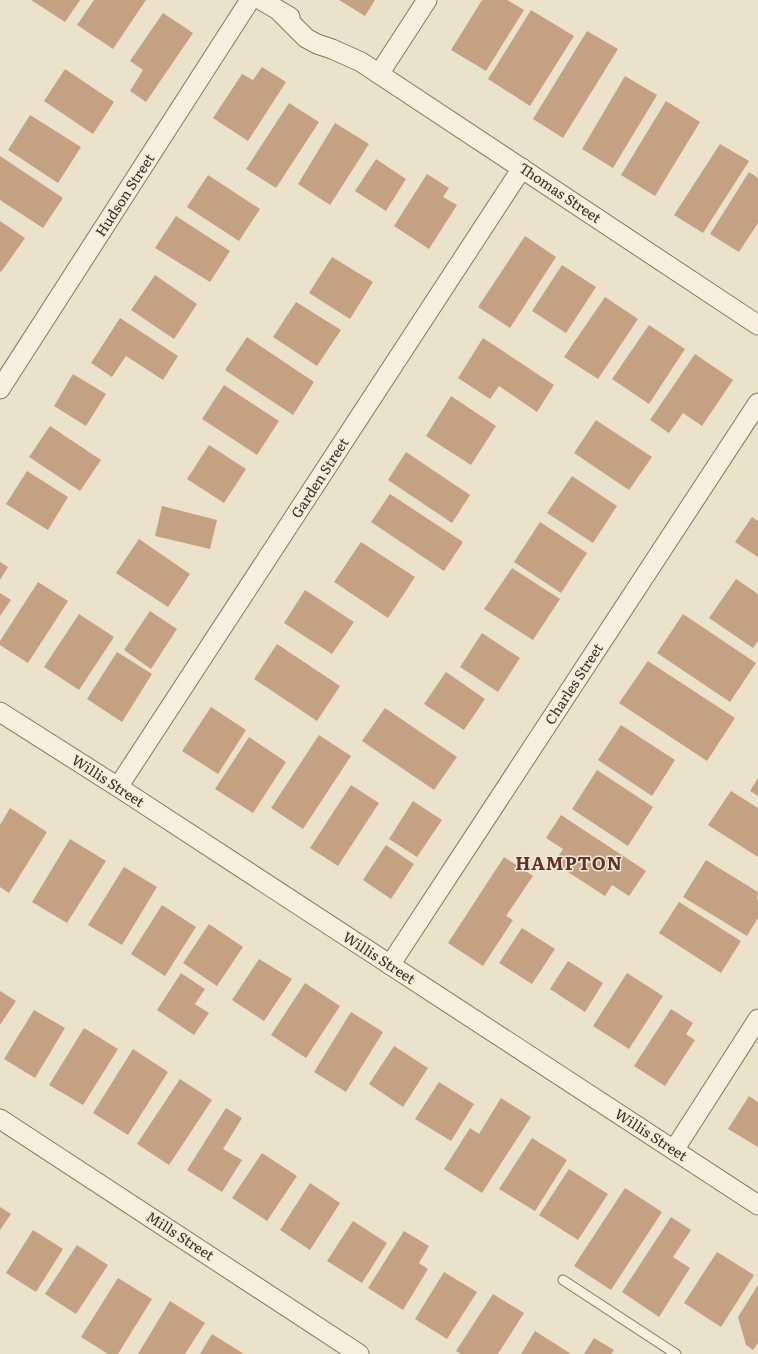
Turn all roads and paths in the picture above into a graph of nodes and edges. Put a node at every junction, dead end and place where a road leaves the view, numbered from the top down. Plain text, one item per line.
1 (250, 0) edge
2 (261, 0) edge
3 (427, 0) edge
4 (379, 74) junction
5 (522, 168) junction
6 (758, 325) edge
7 (0, 389) edge
8 (758, 403) edge
9 (0, 712) edge
10 (118, 787) junction
11 (390, 965) junction
12 (758, 1019) edge
13 (0, 1119) edge
14 (674, 1150) junction
15 (758, 1205) edge
16 (563, 1280) dead end
17 (359, 1354) edge
18 (676, 1354) edge

1 - 7 street, Hudson Street
2 - 4 street, Thomas Street
3 - 4 street
4 - 5 street, Thomas Street
5 - 6 street, Thomas Street
5 - 10 street, Garden Street
8 - 11 street, Charles Street
9 - 10 street, Willis Street
10 - 11 street, Willis Street
11 - 14 street, Willis Street
12 - 14 street
13 - 17 street, Mills Street
14 - 15 street, Willis Street
16 - 18 lane

